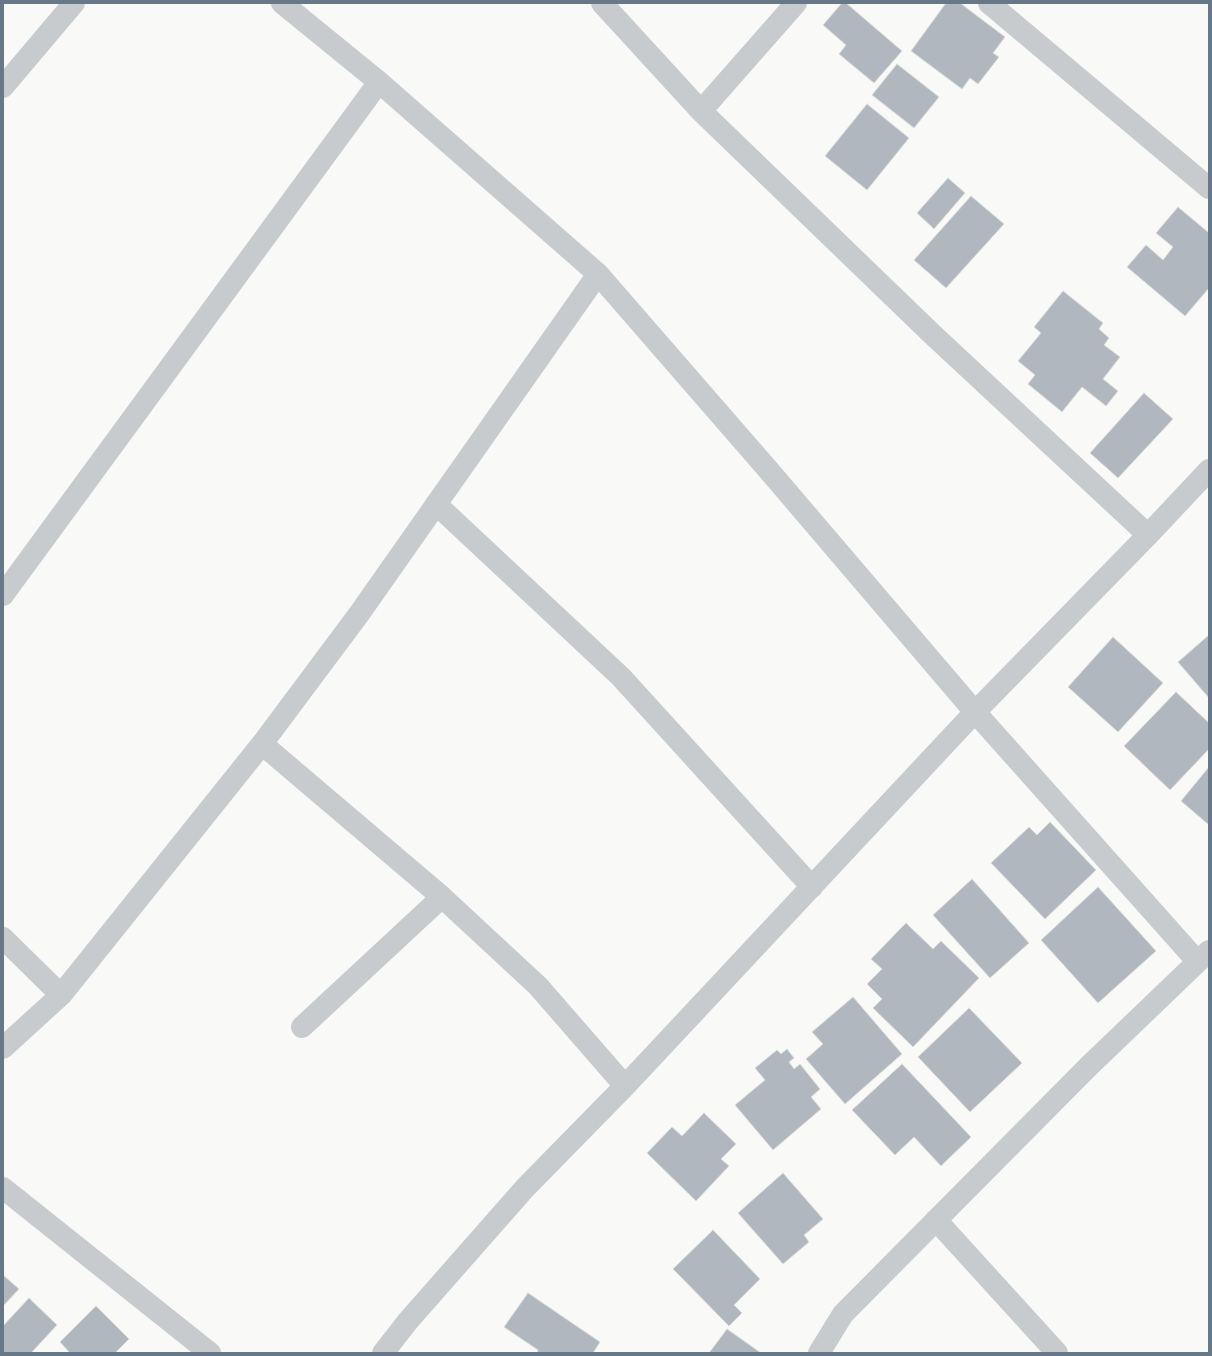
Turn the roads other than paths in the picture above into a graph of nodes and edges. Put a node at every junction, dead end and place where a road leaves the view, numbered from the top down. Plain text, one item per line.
1 (74, 3) edge
2 (282, 3) edge
3 (602, 3) edge
4 (796, 3) edge
5 (989, 3) edge
6 (379, 82) junction
7 (3, 87) edge
8 (701, 111) junction
9 (1209, 188) edge
10 (598, 274) junction
11 (1209, 470) edge
12 (436, 504) junction
13 (1148, 535) junction
14 (3, 595) edge
15 (975, 712) junction
16 (262, 744) junction
17 (812, 887) junction
18 (442, 897) junction
19 (3, 938) edge
20 (1203, 956) edge
21 (60, 995) junction
22 (302, 1027) dead end
23 (3, 1048) edge
24 (625, 1086) junction
25 (3, 1188) edge
26 (936, 1220) junction
27 (210, 1353) edge
28 (383, 1353) edge
29 (819, 1353) edge
30 (1057, 1353) edge

1 - 7 street
2 - 6 street
3 - 8 street
4 - 8 street
5 - 9 street
6 - 10 street
6 - 14 street
8 - 13 street
10 - 12 street
10 - 15 street
11 - 13 street
12 - 16 street
12 - 17 street
13 - 15 street
15 - 17 street
15 - 20 street
16 - 18 street
16 - 21 street
17 - 24 street
18 - 22 street
18 - 24 street
19 - 21 street
20 - 26 street
21 - 23 street
24 - 28 street
25 - 27 street
26 - 29 street
26 - 30 street

